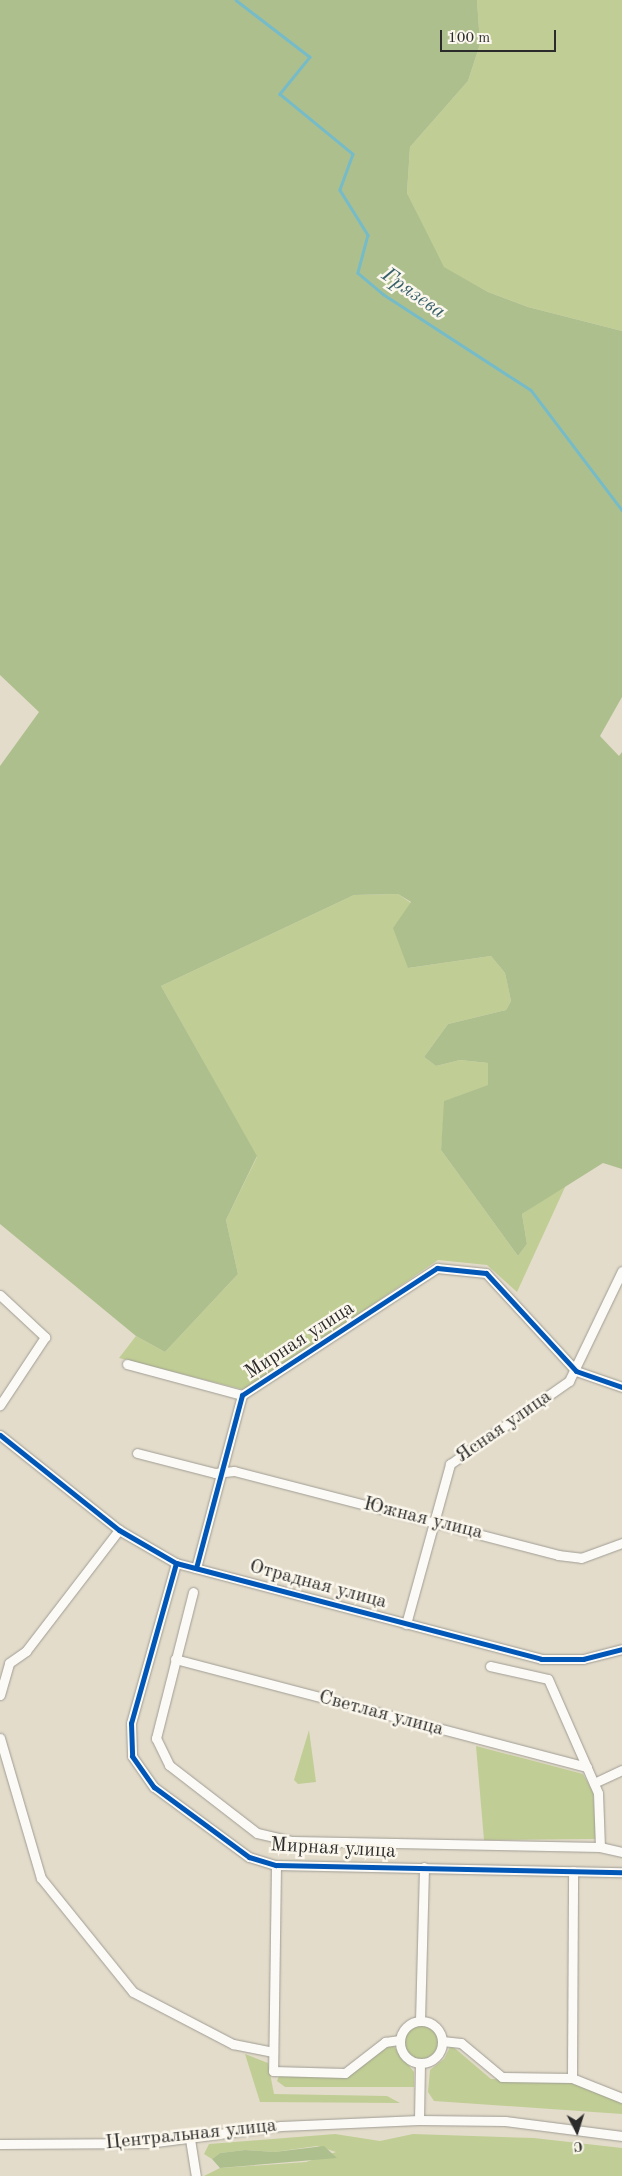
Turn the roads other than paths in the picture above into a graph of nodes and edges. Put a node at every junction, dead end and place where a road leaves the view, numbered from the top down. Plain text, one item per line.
1 (622, 1271) edge
2 (0, 1296) edge
3 (127, 1364) dead end
4 (576, 1371) junction
5 (622, 1387) edge
6 (242, 1395) junction
7 (0, 1405) edge
8 (0, 1435) edge
9 (137, 1453) dead end
10 (222, 1471) junction
11 (435, 1522) junction
12 (119, 1530) junction
13 (622, 1543) edge
14 (176, 1563) junction
15 (196, 1568) junction
16 (193, 1592) dead end
17 (406, 1624) junction
18 (622, 1649) edge
19 (175, 1659) junction
20 (490, 1666) dead end
21 (0, 1695) edge
22 (0, 1738) edge
23 (587, 1767) junction
24 (622, 1770) edge
25 (594, 1783) junction
26 (600, 1847) junction
27 (622, 1852) edge
28 (276, 1864) junction
29 (424, 1868) junction
30 (573, 1871) junction
31 (622, 1872) edge
32 (420, 2021) junction
33 (400, 2040) junction
34 (442, 2041) junction
35 (273, 2052) junction
36 (420, 2063) junction
37 (572, 2078) junction
38 (622, 2098) edge
39 (420, 2120) junction
40 (622, 2136) edge
41 (190, 2139) junction
42 (0, 2144) edge
43 (196, 2176) edge

1 - 4 street, Ясная улица
2 - 7 street
3 - 6 street
4 - 5 street
4 - 6 street, Мирная улица
4 - 11 street, Ясная улица
6 - 10 street, Мирная улица
8 - 12 street, Отрадная улица
9 - 10 street, Южная улица
10 - 11 street, Южная улица
10 - 15 street, Мирная улица
11 - 13 street, Южная улица
11 - 17 street, Ясная улица
12 - 14 street, Отрадная улица
12 - 21 street
14 - 15 street, Отрадная улица
14 - 28 street, Мирная улица
15 - 17 street, Отрадная улица
16 - 19 street, Мирная улица
17 - 18 street, Отрадная улица
19 - 23 street, Светлая улица
19 - 26 street, Мирная улица
20 - 23 street
22 - 35 street
23 - 25 street
24 - 25 street
25 - 26 street
26 - 27 street, Мирная улица
28 - 29 street, Мирная улица
28 - 35 street
29 - 30 street, Мирная улица
29 - 32 street
30 - 31 street, Мирная улица
30 - 37 street
32 - 33 street
32 - 34 street
33 - 35 street
33 - 36 street
34 - 36 street
34 - 37 street
36 - 39 street
37 - 38 street
39 - 40 street, Центральная улица
39 - 41 street, Центральная улица
41 - 42 street, Центральная улица
41 - 43 street

